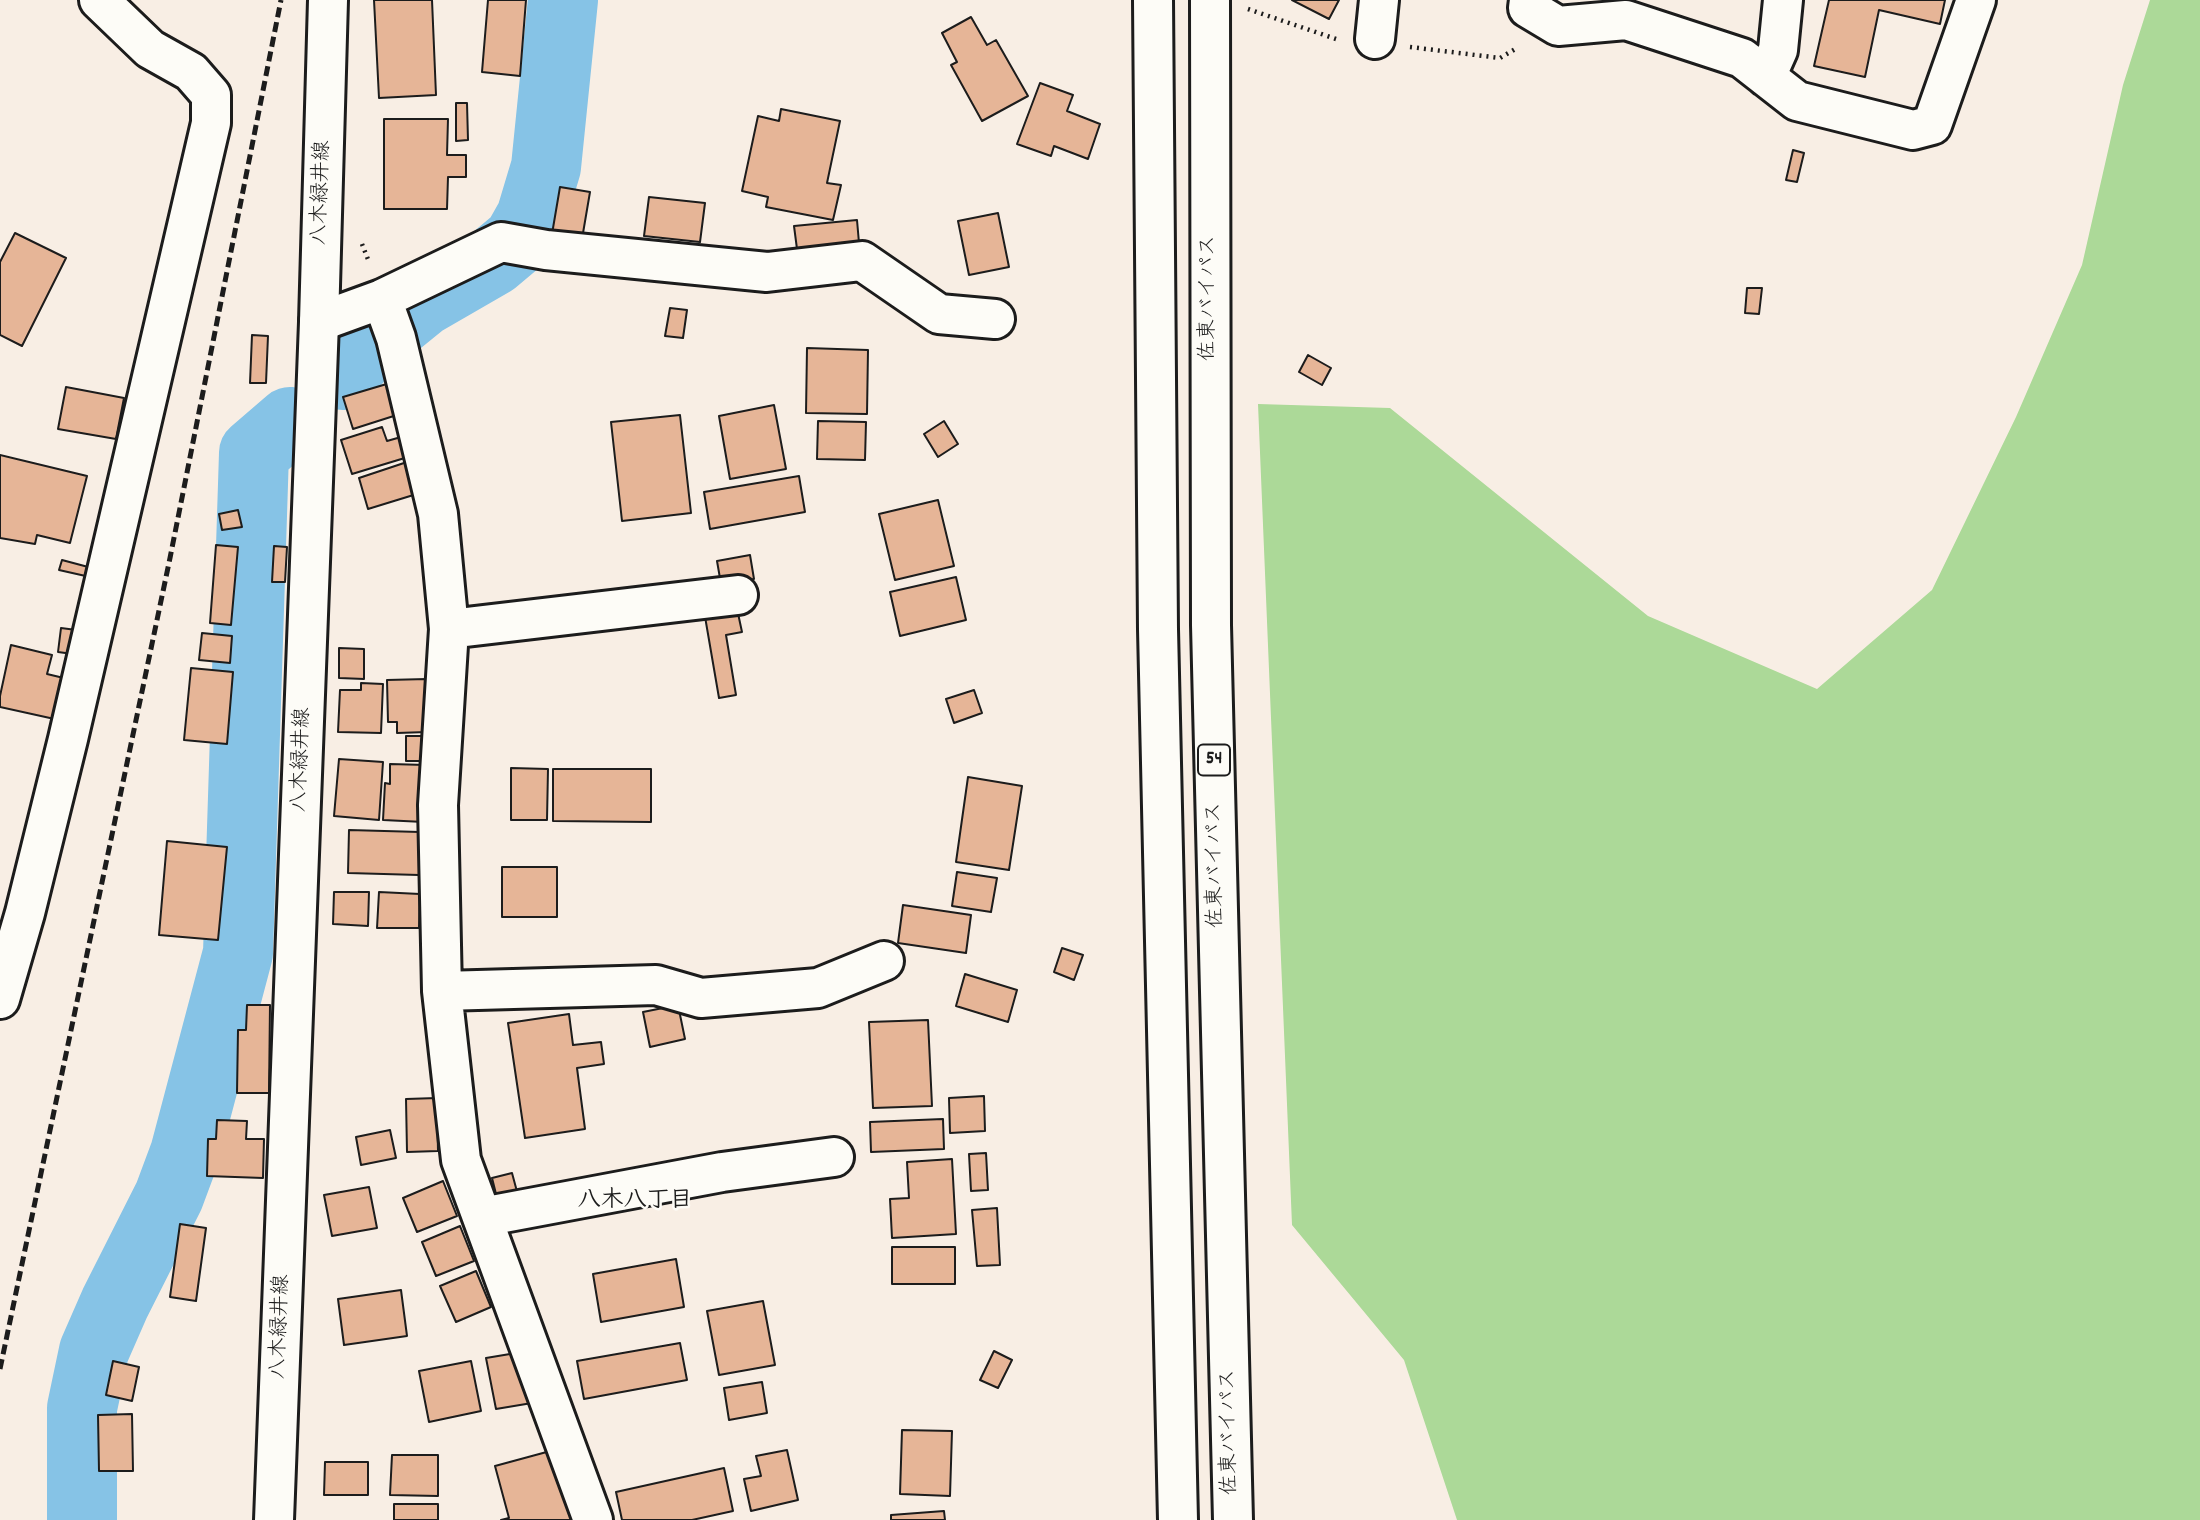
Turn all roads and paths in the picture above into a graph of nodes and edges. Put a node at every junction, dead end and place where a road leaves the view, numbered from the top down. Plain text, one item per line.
1 (99, 0) edge
2 (328, 0) edge
3 (1153, 0) edge
4 (1210, 0) edge
5 (1379, 0) edge
6 (1528, 0) edge
7 (1783, 0) edge
8 (1976, 0) edge
9 (1375, 39) dead end
10 (1766, 77) junction
11 (359, 236) dead end
12 (388, 316) junction
13 (995, 319) dead end
14 (319, 322) junction
15 (738, 595) dead end
16 (449, 629) junction
17 (884, 961) dead end
18 (443, 991) junction
19 (0, 999) edge
20 (834, 1157) dead end
21 (482, 1217) junction
22 (274, 1520) edge
23 (593, 1520) edge
24 (1178, 1520) edge
25 (1233, 1520) edge

1 - 19 main road
2 - 14 main road, 八木緑井線
3 - 24 main road
4 - 25 main road, 佐東バイパス / 54
5 - 9 main road
6 - 10 main road
7 - 10 main road
8 - 10 main road
11 - 12 path
12 - 13 main road
12 - 14 main road
12 - 16 main road
14 - 22 main road, 八木緑井線
15 - 16 main road
16 - 18 main road
17 - 18 main road
18 - 21 main road
20 - 21 main road
21 - 23 main road

